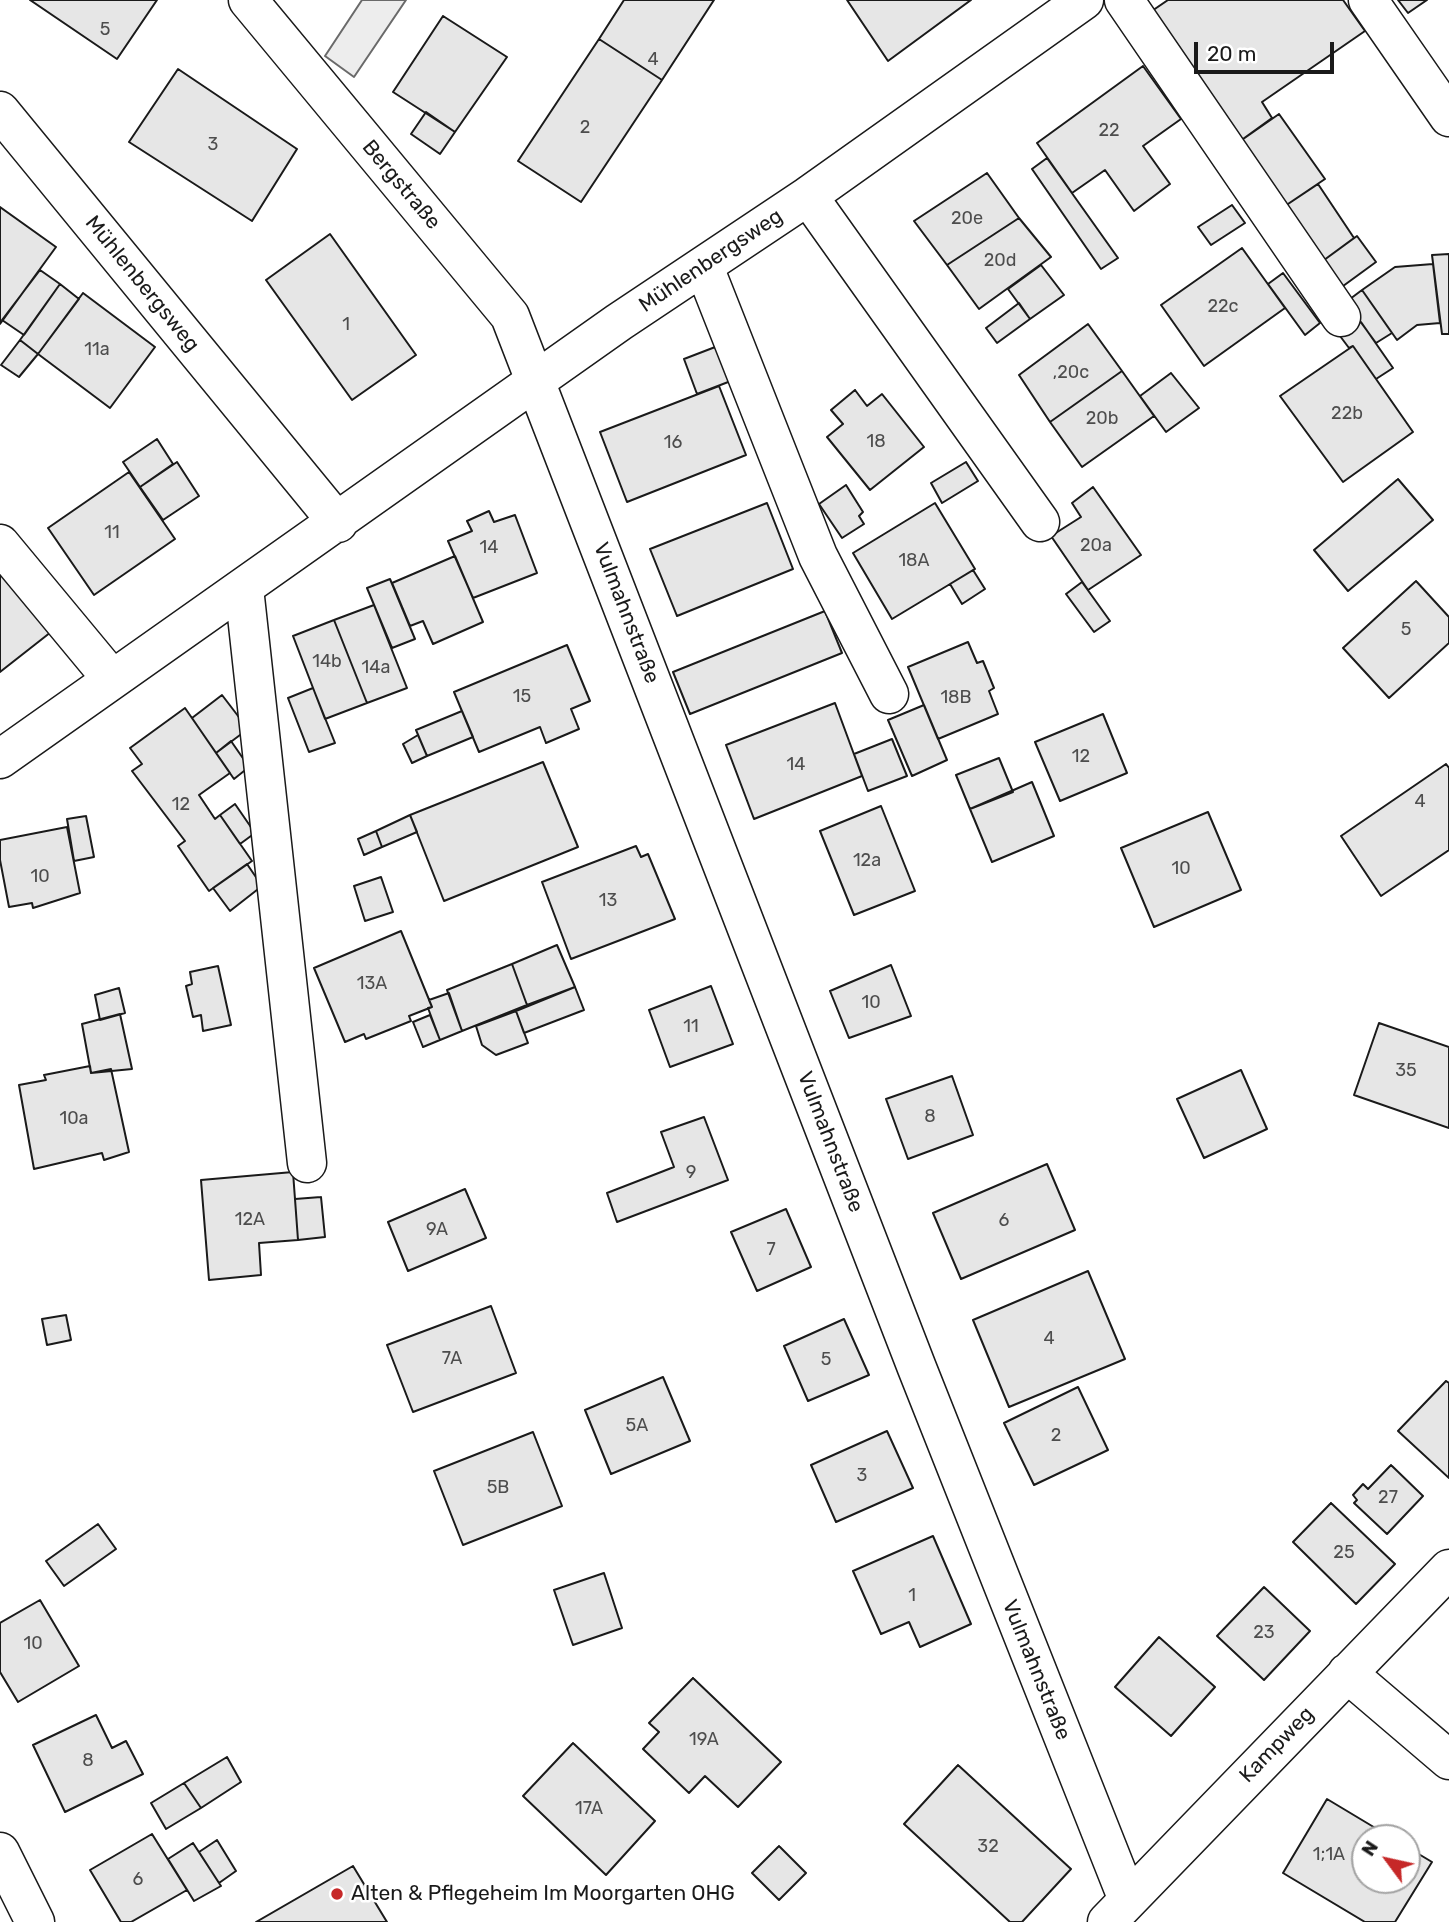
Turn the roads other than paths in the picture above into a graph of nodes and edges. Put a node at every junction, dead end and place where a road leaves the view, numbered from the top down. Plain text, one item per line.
1 (248, 0) edge
2 (1084, 0) edge
3 (1124, 0) edge
4 (1368, 0) edge
5 (0, 111) edge
6 (1449, 117) edge
7 (808, 196) junction
8 (705, 267) junction
9 (1341, 317) dead end
10 (535, 382) junction
11 (1040, 522) dead end
12 (338, 523) junction
13 (0, 544) edge
14 (244, 588) junction
15 (112, 679) junction
16 (889, 694) dead end
17 (0, 760) edge
18 (306, 1163) dead end
19 (1449, 1569) edge
20 (1347, 1673) junction
21 (1449, 1760) edge
22 (0, 1852) edge
23 (1117, 1911) edge
24 (35, 1922) edge

1 - 10 street, Bergstraße
2 - 7 street, Mühlenbergsweg
3 - 9 street
4 - 6 street
5 - 12 street, Mühlenbergsweg
7 - 8 street, Mühlenbergsweg
7 - 11 street
8 - 10 street, Mühlenbergsweg
8 - 16 street
10 - 12 street, Mühlenbergsweg
10 - 23 street, Vulmahnstraße
12 - 14 street, Mühlenbergsweg
13 - 15 street
14 - 15 street, Mühlenbergsweg
14 - 18 street
15 - 17 street, Mühlenbergsweg
19 - 20 street, Kampweg
20 - 21 street
20 - 23 street, Kampweg
22 - 24 street

